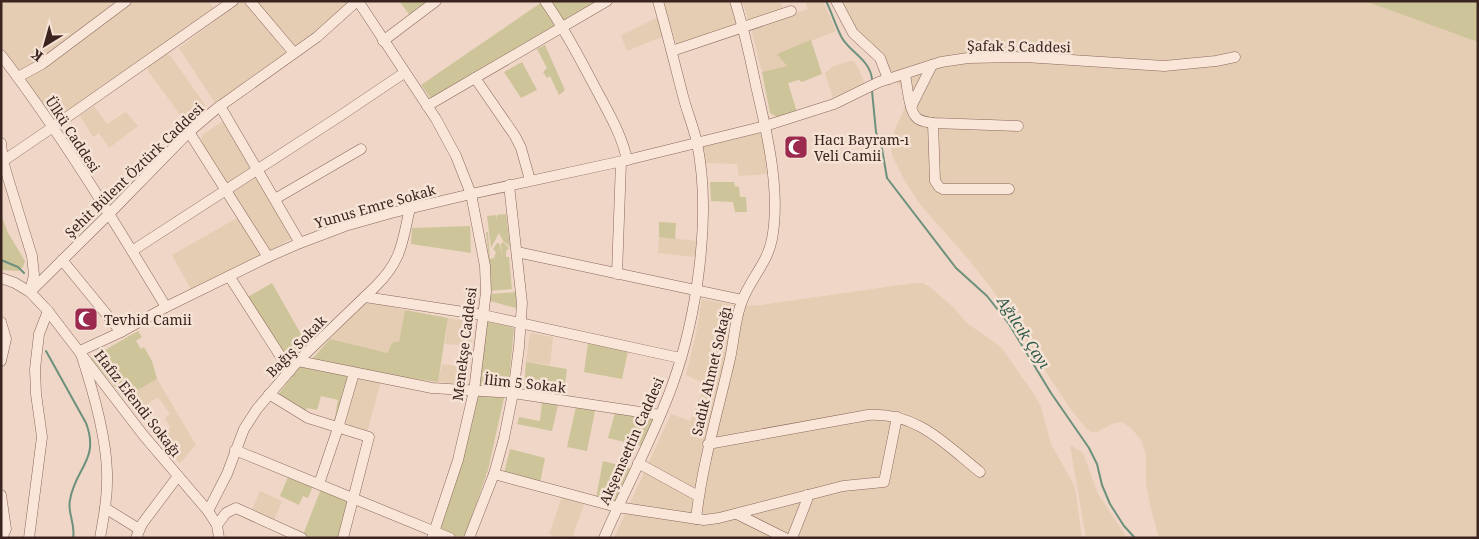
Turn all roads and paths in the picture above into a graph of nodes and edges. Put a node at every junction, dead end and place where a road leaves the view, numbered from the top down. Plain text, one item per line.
1 (126, 1) edge
2 (233, 1) edge
3 (250, 1) edge
4 (358, 1) edge
5 (436, 1) edge
6 (545, 1) edge
7 (607, 1) edge
8 (658, 1) edge
9 (734, 1) edge
10 (836, 1) edge
11 (791, 11) dead end
12 (563, 26) junction
13 (743, 26) junction
14 (383, 41) junction
15 (672, 51) junction
16 (294, 53) junction
17 (1, 55) edge
18 (1235, 57) dead end
19 (932, 65) junction
20 (404, 73) junction
21 (905, 74) junction
22 (18, 77) junction
23 (475, 78) junction
24 (888, 79) junction
25 (220, 106) junction
26 (428, 106) junction
27 (911, 107) junction
28 (933, 123) junction
29 (765, 126) junction
30 (1018, 126) dead end
31 (53, 127) junction
32 (189, 132) junction
33 (1, 143) edge
34 (697, 143) junction
35 (361, 149) dead end
36 (3, 161) junction
37 (624, 161) junction
38 (258, 170) junction
39 (530, 180) junction
40 (509, 185) junction
41 (1009, 190) dead end
42 (226, 191) junction
43 (470, 194) junction
44 (275, 199) junction
45 (410, 208) junction
46 (109, 214) junction
47 (300, 243) junction
48 (132, 251) junction
49 (517, 252) junction
50 (268, 257) junction
51 (62, 260) junction
52 (617, 274) junction
53 (230, 276) junction
54 (1, 278) edge
55 (696, 290) junction
56 (30, 292) junction
57 (365, 297) junction
58 (742, 300) junction
59 (166, 307) junction
60 (48, 311) junction
61 (483, 315) junction
62 (1, 322) edge
63 (522, 325) junction
64 (121, 332) junction
65 (80, 351) junction
66 (680, 358) junction
67 (1, 361) edge
68 (298, 361) junction
69 (290, 370) junction
70 (354, 373) junction
71 (474, 391) junction
72 (513, 393) junction
73 (269, 394) junction
74 (660, 415) junction
75 (897, 417) junction
76 (338, 428) junction
77 (708, 444) junction
78 (235, 450) junction
79 (638, 463) junction
80 (980, 472) dead end
81 (494, 474) junction
82 (178, 476) junction
83 (319, 484) junction
84 (1, 495) edge
85 (807, 495) junction
86 (698, 496) junction
87 (354, 499) junction
88 (618, 507) junction
89 (105, 508) junction
90 (208, 511) junction
91 (737, 514) junction
92 (696, 519) junction
93 (217, 525) junction
94 (138, 533) edge
95 (434, 535) edge
96 (2, 538) edge
97 (29, 538) edge
98 (100, 538) edge
99 (220, 538) edge
100 (302, 538) edge
101 (343, 538) edge
102 (450, 538) edge
103 (469, 538) edge
104 (604, 538) edge
105 (785, 538) edge
106 (792, 538) edge

1 - 22 street
2 - 31 street
3 - 16 street
4 - 14 street, Menekşe Caddesi
4 - 16 street, Şehit Bülent Öztürk Caddesi
5 - 14 street
6 - 12 street
7 - 12 street
8 - 15 street, Akşemsettin Caddesi
9 - 13 street, Sadık Ahmet Sokağı
10 - 24 street
11 - 13 street
12 - 23 street
12 - 37 street
13 - 15 street
13 - 29 street, Sadık Ahmet Sokağı
14 - 20 street, Menekşe Caddesi
15 - 34 street, Akşemsettin Caddesi
16 - 25 street, Şehit Bülent Öztürk Caddesi
17 - 22 street, Ülkü Caddesi
18 - 19 street, Şafak 5 Caddesi
19 - 21 street, Şafak 5 Caddesi
19 - 27 street
20 - 26 street, Menekşe Caddesi
20 - 38 street
21 - 24 street, Şafak 5 Caddesi
21 - 27 street
22 - 31 street, Ülkü Caddesi
23 - 26 street
23 - 39 street
24 - 29 street, Şafak 5 Caddesi
25 - 32 street, Şehit Bülent Öztürk Caddesi
25 - 38 street
26 - 43 street, Menekşe Caddesi
27 - 28 street
28 - 30 street
28 - 41 street
29 - 34 street, Şafak 5 Caddesi
29 - 58 street, Sadık Ahmet Sokağı
31 - 36 street
31 - 46 street, Ülkü Caddesi
32 - 42 street
32 - 46 street, Şehit Bülent Öztürk Caddesi
33 - 36 street
34 - 37 street, Yunus Emre Sokak
34 - 55 street, Akşemsettin Caddesi
35 - 44 street
36 - 56 street
37 - 39 street, Yunus Emre Sokak
37 - 52 street
38 - 42 street
38 - 44 street
39 - 40 street, Yunus Emre Sokak
40 - 43 street, Yunus Emre Sokak
40 - 49 street
42 - 48 street
42 - 50 street
43 - 45 street, Yunus Emre Sokak
43 - 61 street, Menekşe Caddesi
44 - 47 street
45 - 47 street, Yunus Emre Sokak
45 - 57 street, Bağış Sokak
46 - 48 street, Ülkü Caddesi
46 - 51 street, Şehit Bülent Öztürk Caddesi
47 - 50 street, Yunus Emre Sokak
48 - 59 street, Ülkü Caddesi
49 - 52 street
49 - 63 street
50 - 53 street, Yunus Emre Sokak
51 - 56 street, Şehit Bülent Öztürk Caddesi
51 - 64 street
52 - 55 street
53 - 59 street, Yunus Emre Sokak
53 - 69 street
54 - 56 street, Hafız Efendi Sokağı
55 - 58 street
55 - 66 street, Akşemsettin Caddesi
56 - 60 street, Hafız Efendi Sokağı
57 - 61 street
57 - 68 street, Bağış Sokak
58 - 77 street, Sadık Ahmet Sokağı
59 - 64 street, Yunus Emre Sokak
60 - 65 street, Hafız Efendi Sokağı
60 - 97 street
61 - 63 street
61 - 71 street, Menekşe Caddesi
62 - 67 street
63 - 66 street
63 - 72 street
64 - 65 street, Yunus Emre Sokak
65 - 82 street, Hafız Efendi Sokağı
65 - 89 street
66 - 74 street, Akşemsettin Caddesi
68 - 69 street, Bağış Sokak
68 - 70 street, İlim 5 Sokak
69 - 73 street, Bağış Sokak
70 - 71 street, İlim 5 Sokak
70 - 76 street
71 - 72 street, İlim 5 Sokak
71 - 95 street, Menekşe Caddesi
72 - 74 street, İlim 5 Sokak
72 - 81 street
73 - 76 street
73 - 78 street, Bağış Sokak
74 - 79 street, Akşemsettin Caddesi
75 - 77 street
75 - 80 street
75 - 85 street
76 - 83 street
76 - 87 street
77 - 86 street, Sadık Ahmet Sokağı
78 - 83 street
78 - 90 street, Bağış Sokak
79 - 86 street
79 - 88 street, Akşemsettin Caddesi
81 - 88 street
81 - 103 street
82 - 90 street, Hafız Efendi Sokağı
82 - 94 street
83 - 87 street
84 - 96 street
85 - 91 street
85 - 106 street
86 - 92 street, Sadık Ahmet Sokağı
87 - 95 street
87 - 101 street
88 - 92 street
88 - 104 street, Akşemsettin Caddesi
89 - 94 street
89 - 98 street
90 - 93 street
91 - 92 street
91 - 105 street
93 - 99 street
93 - 100 street
95 - 102 street

